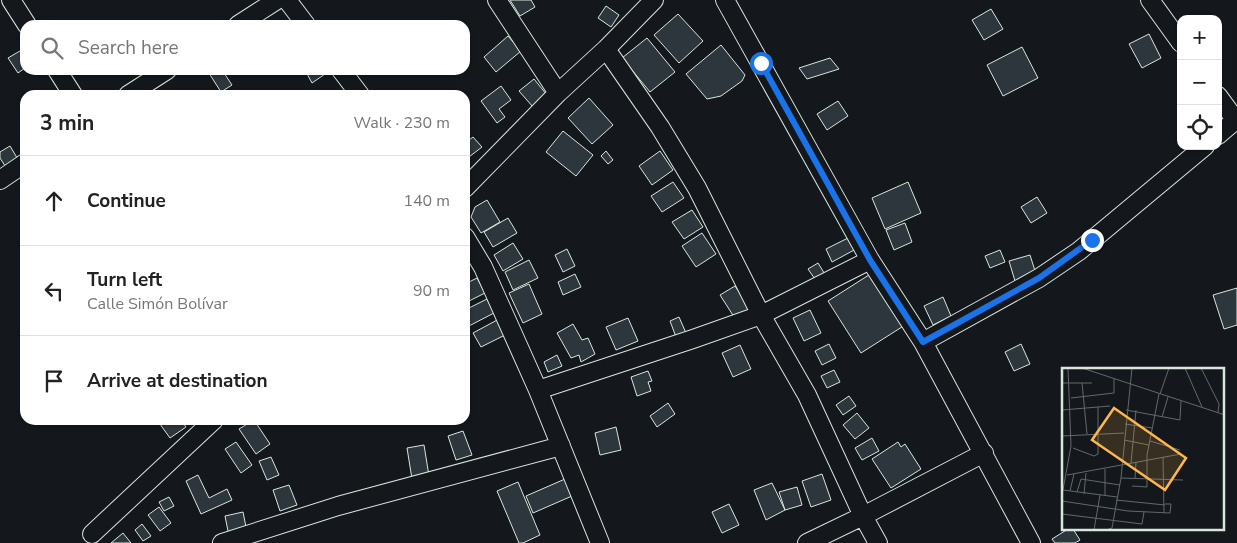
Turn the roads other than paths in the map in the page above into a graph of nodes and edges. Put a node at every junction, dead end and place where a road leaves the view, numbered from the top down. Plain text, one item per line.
1 (10, 0) edge
2 (277, 0) edge
3 (287, 0) edge
4 (497, 0) edge
5 (654, 0) edge
6 (725, 0) edge
7 (1150, 0) edge
8 (24, 20) edge
9 (246, 20) edge
10 (302, 20) edge
11 (1177, 37) edge
12 (606, 49) junction
13 (59, 75) edge
14 (159, 75) edge
15 (345, 75) edge
16 (70, 90) edge
17 (136, 90) edge
18 (356, 90) edge
19 (558, 93) junction
20 (1222, 101) edge
21 (1237, 120) edge
22 (1222, 132) edge
23 (1200, 150) edge
24 (20, 166) edge
25 (0, 180) edge
26 (470, 183) edge
27 (470, 245) edge
28 (870, 260) junction
29 (761, 315) junction
30 (923, 342) junction
31 (538, 390) junction
32 (209, 425) edge
33 (561, 446) junction
34 (984, 454) junction
35 (863, 516) junction
36 (92, 534) dead end
37 (222, 543) edge
38 (600, 543) edge
39 (807, 543) edge
40 (878, 543) edge
41 (1032, 543) edge

1 - 8 street
2 - 9 street
3 - 10 street
4 - 19 street
5 - 12 street
6 - 28 street
7 - 11 street
12 - 19 street
12 - 29 street
13 - 16 street
14 - 17 street
15 - 18 street
19 - 26 street
20 - 21 street
21 - 22 street
23 - 30 street
24 - 25 street
27 - 31 street
28 - 29 street
28 - 30 street
29 - 31 street
29 - 35 street
30 - 34 street
31 - 33 street
32 - 36 street
33 - 37 street
33 - 38 street
34 - 35 street
34 - 41 street
35 - 39 street
35 - 40 street

